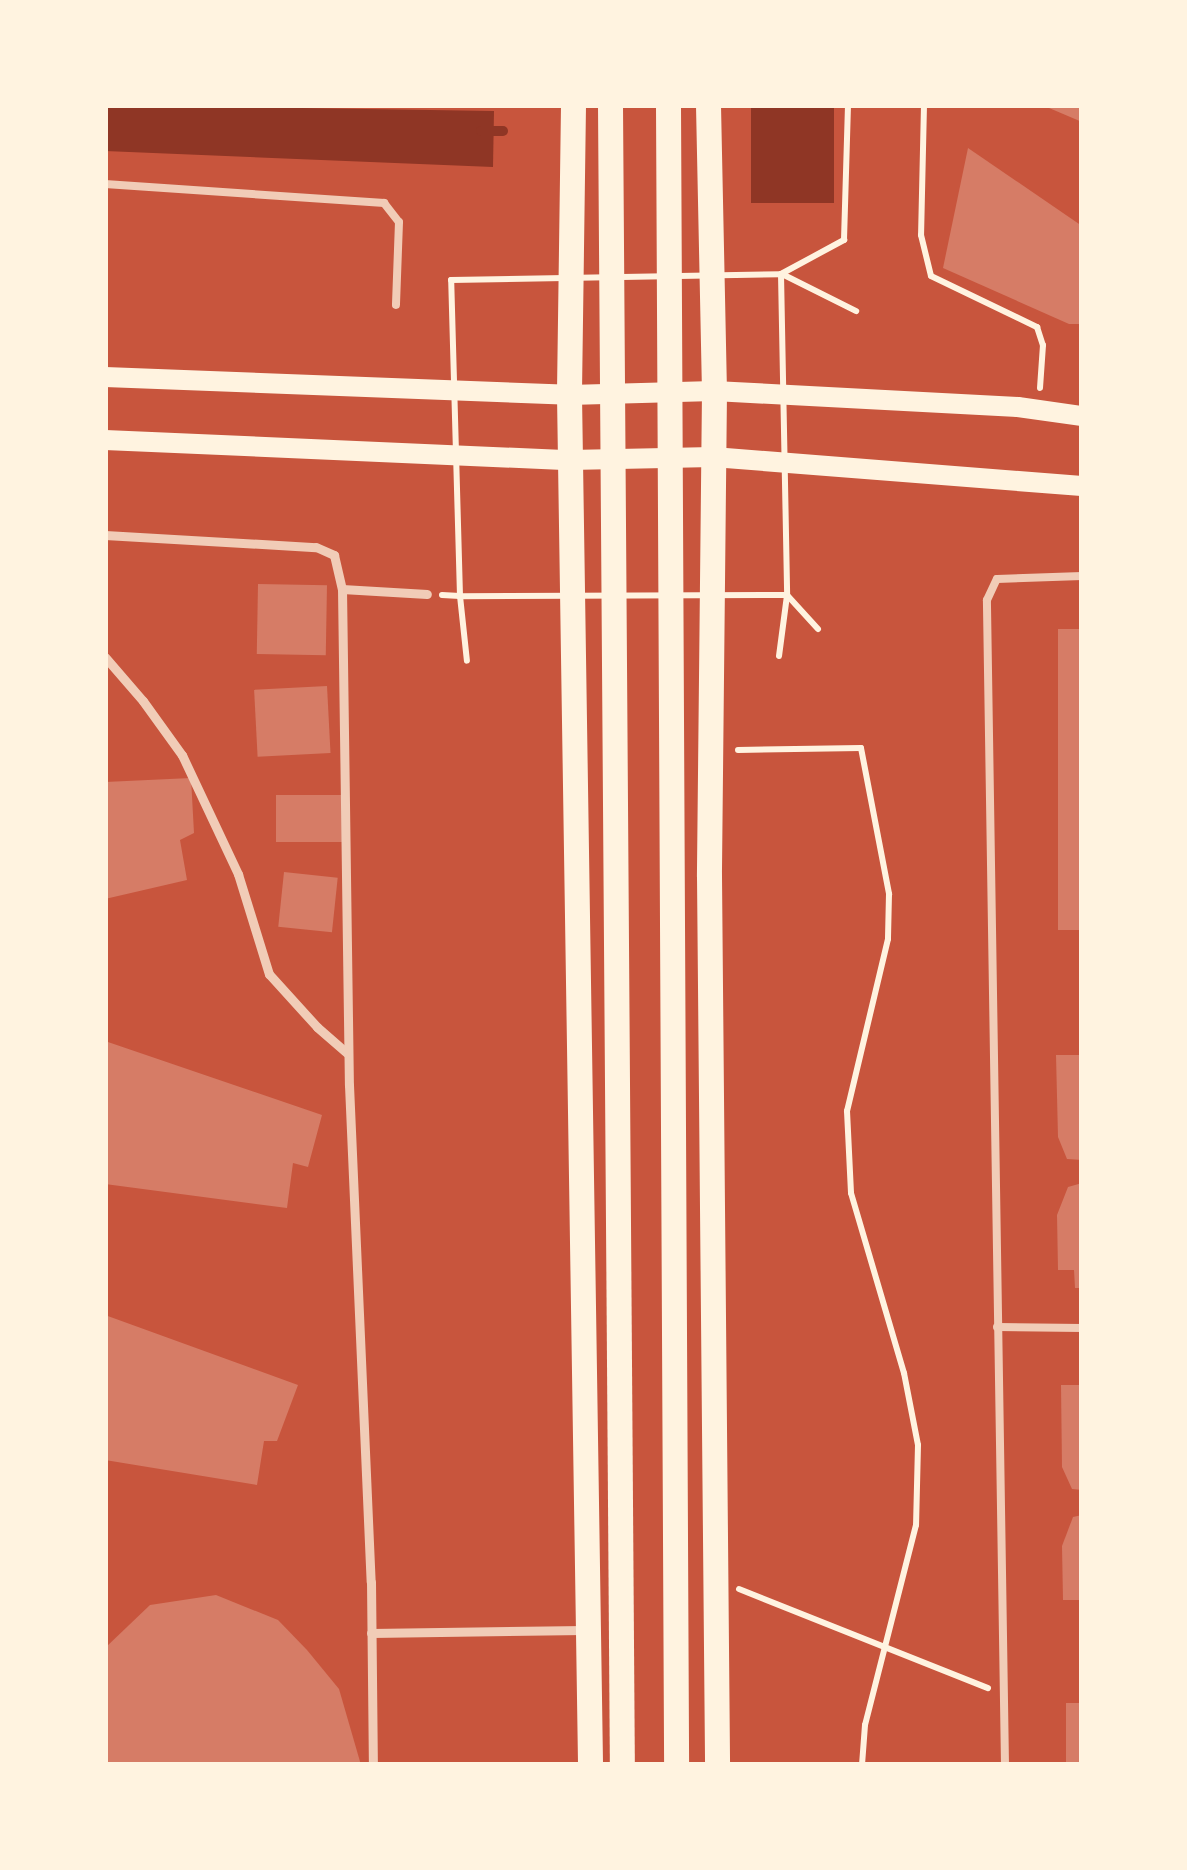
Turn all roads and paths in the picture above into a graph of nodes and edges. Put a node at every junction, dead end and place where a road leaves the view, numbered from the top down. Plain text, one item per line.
1 (573, 105) edge
2 (610, 105) edge
3 (668, 105) edge
4 (708, 105) edge
5 (848, 105) edge
6 (924, 105) edge
7 (105, 184) edge
8 (396, 305) dead end
9 (856, 311) dead end
10 (105, 377) edge
11 (714, 391) junction
12 (569, 395) junction
13 (1038, 410) junction
14 (1082, 416) edge
15 (105, 440) edge
16 (713, 457) junction
17 (570, 460) junction
18 (1082, 486) edge
19 (105, 535) edge
20 (1082, 576) edge
21 (342, 589) junction
22 (427, 594) joint
23 (818, 629) dead end
24 (779, 656) dead end
25 (105, 657) edge
26 (467, 661) dead end
27 (710, 751) junction
28 (348, 1054) junction
29 (997, 1328) junction
30 (1082, 1328) edge
31 (715, 1579) junction
32 (588, 1630) junction
33 (371, 1633) junction
34 (884, 1646) junction
35 (1004, 1694) junction
36 (373, 1765) edge
37 (590, 1765) edge
38 (622, 1765) edge
39 (676, 1765) edge
40 (717, 1765) edge
41 (862, 1765) edge
42 (1005, 1765) edge

1 - 12 main road
2 - 38 main road
3 - 39 main road
4 - 11 main road
5 - 9 path
6 - 13 path
7 - 8 lane
10 - 12 main road
11 - 12 main road
11 - 13 main road
11 - 16 main road
12 - 17 main road
13 - 14 main road
15 - 17 main road
16 - 17 main road
16 - 18 main road
16 - 27 main road
17 - 32 main road
19 - 21 street
20 - 29 lane
21 - 22 street
21 - 28 street
22 - 26 path
23 - 24 path
25 - 28 street
27 - 31 main road
27 - 34 path
28 - 33 street
29 - 30 lane
29 - 35 lane
31 - 34 path
31 - 40 main road
32 - 33 street
32 - 37 main road
33 - 36 street
34 - 35 path
34 - 41 path
35 - 42 lane

